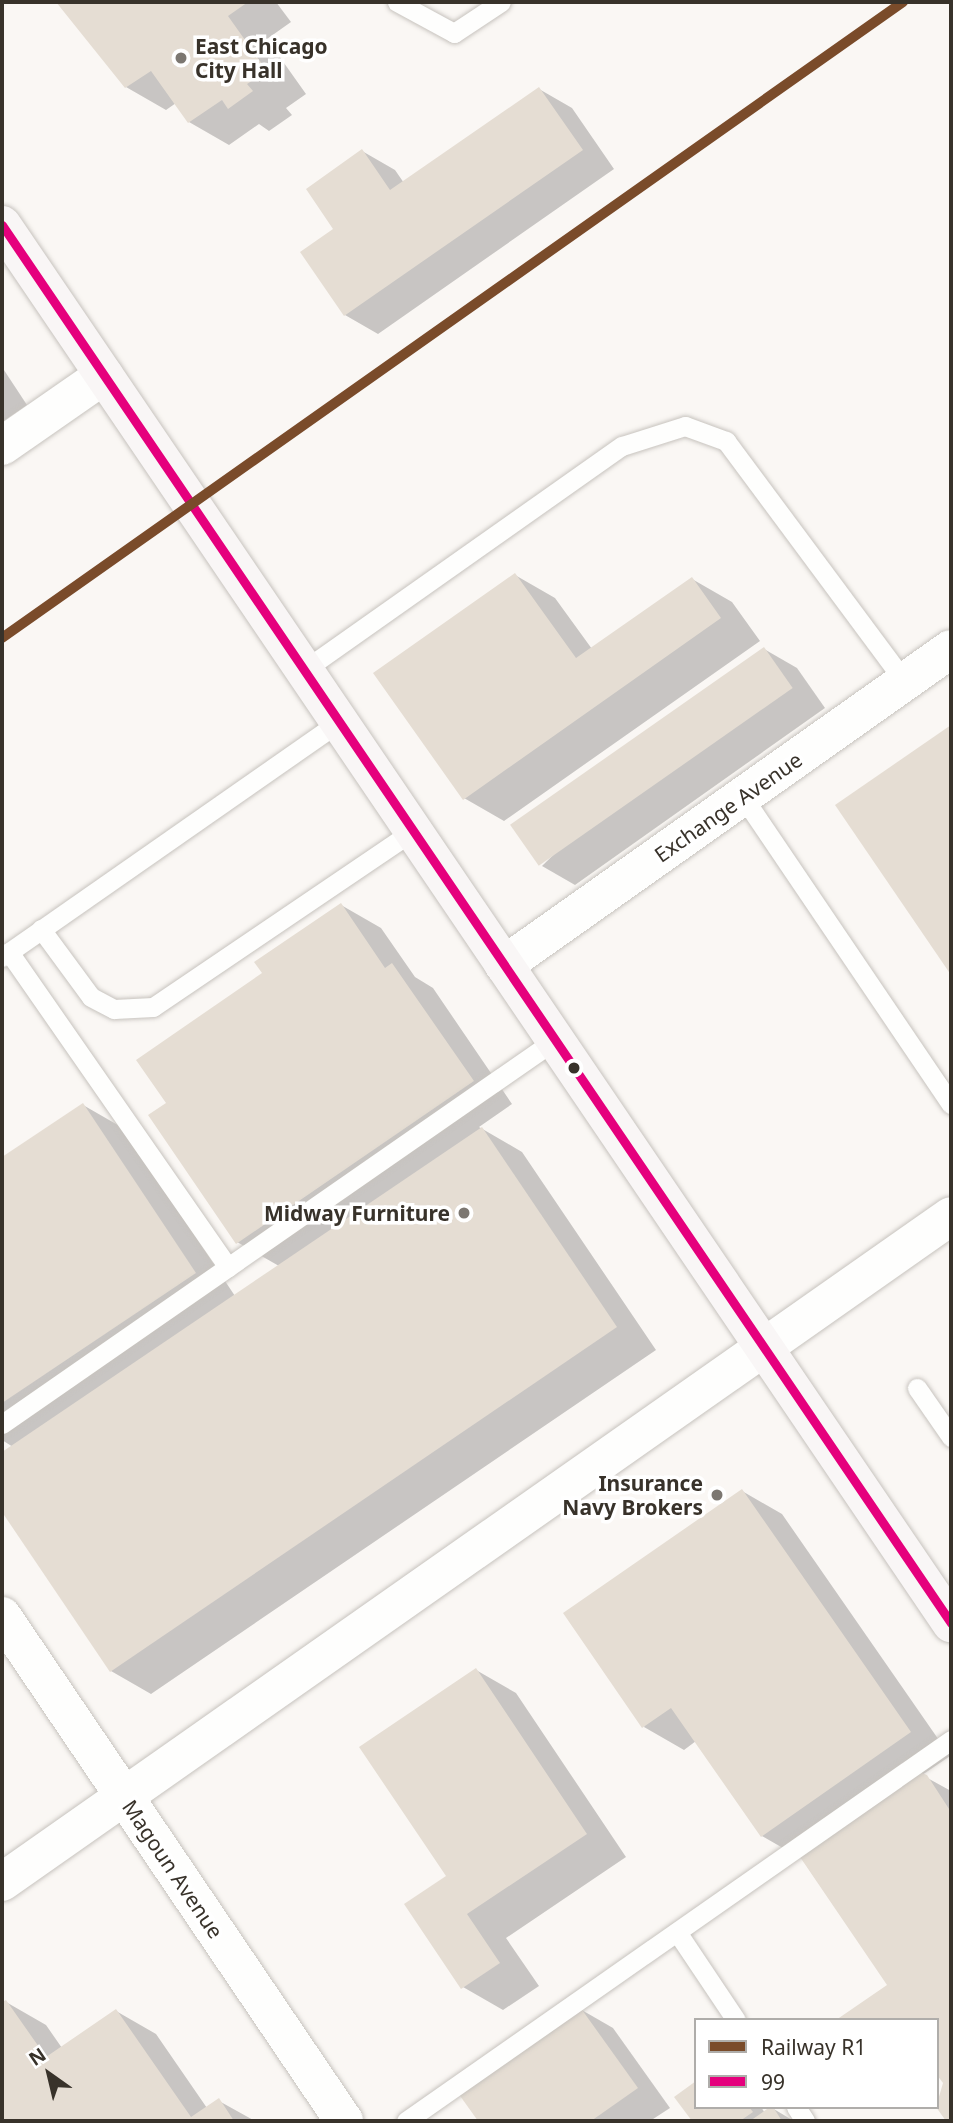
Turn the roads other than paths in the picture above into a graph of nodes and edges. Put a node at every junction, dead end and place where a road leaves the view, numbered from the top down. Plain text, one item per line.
1 (397, 2) edge
2 (501, 2) edge
3 (2, 225) edge
4 (104, 375) junction
5 (2, 446) edge
6 (951, 649) edge
7 (304, 670) junction
8 (905, 682) junction
9 (339, 722) junction
10 (743, 797) junction
11 (413, 831) junction
12 (41, 929) junction
13 (5, 954) edge
14 (504, 965) junction
15 (555, 1040) junction
16 (951, 1104) edge
17 (951, 1216) edge
18 (228, 1267) junction
19 (765, 1349) junction
20 (917, 1388) dead end
21 (2, 1424) edge
22 (951, 1437) edge
23 (2, 1616) edge
24 (951, 1623) edge
25 (951, 1740) edge
26 (123, 1796) junction
27 (2, 1882) edge
28 (677, 1933) junction
29 (735, 2018) edge
30 (344, 2121) edge
31 (406, 2121) edge

1 - 2 lane
3 - 4 main road
4 - 5 street
4 - 7 main road
6 - 8 street, Exchange Avenue
7 - 8 lane
7 - 9 main road
8 - 10 street, Exchange Avenue
9 - 11 main road
9 - 12 lane
10 - 14 street, Exchange Avenue
10 - 16 lane
11 - 12 lane
11 - 14 main road
12 - 13 lane
13 - 18 lane
14 - 15 main road
15 - 18 lane
15 - 19 main road
17 - 19 street
18 - 21 lane
19 - 24 main road
19 - 26 street
20 - 22 lane
23 - 26 street, Magoun Avenue
25 - 28 lane
26 - 27 street
26 - 30 street, Magoun Avenue
28 - 29 lane
28 - 31 lane

